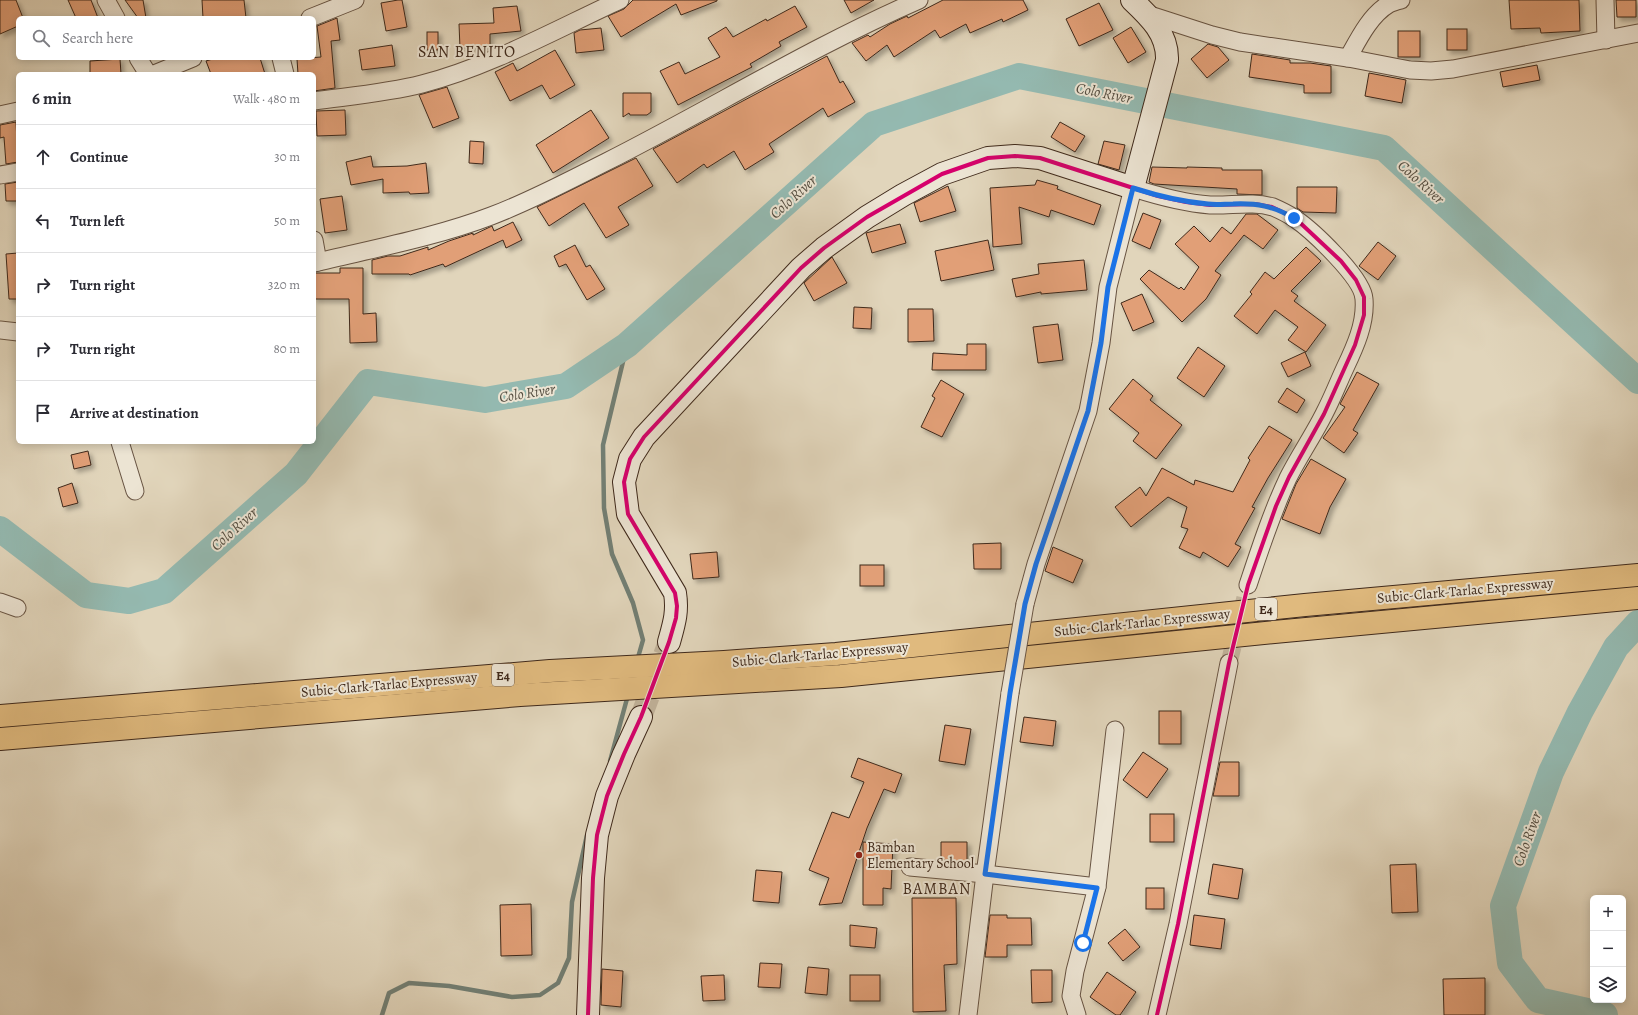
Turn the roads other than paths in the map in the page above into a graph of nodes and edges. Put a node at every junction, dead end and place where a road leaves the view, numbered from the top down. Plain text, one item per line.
1 (106, 0) edge
2 (355, 0) edge
3 (620, 0) edge
4 (920, 0) edge
5 (1401, 0) edge
6 (1605, 0) edge
7 (1140, 7) edge
8 (115, 16) edge
9 (315, 16) edge
10 (1638, 33) edge
11 (1606, 40) junction
12 (1348, 58) junction
13 (139, 60) edge
14 (187, 60) edge
15 (282, 60) edge
16 (147, 72) edge
17 (159, 72) edge
18 (285, 72) edge
19 (316, 101) edge
20 (16, 111) edge
21 (0, 115) edge
22 (16, 172) edge
23 (0, 176) edge
24 (1133, 188) junction
25 (316, 263) edge
26 (0, 330) edge
27 (16, 332) edge
28 (121, 444) edge
29 (135, 491) dead end
30 (1638, 575) edge
31 (1248, 585) tunnel mouth
32 (1638, 598) edge
33 (0, 602) edge
34 (17, 608) dead end
35 (669, 642) tunnel mouth
36 (1229, 663) tunnel mouth
37 (0, 716) edge
38 (641, 717) tunnel mouth
39 (1116, 730) dead end
40 (0, 739) edge
41 (910, 867) dead end
42 (985, 874) junction
43 (1097, 888) junction
44 (588, 1015) edge
45 (968, 1015) edge
46 (1077, 1015) edge
47 (1157, 1015) edge

1 - 8 street
2 - 9 street
3 - 19 street
4 - 25 street
5 - 12 street
6 - 11 street
7 - 12 street
7 - 24 street
10 - 11 street
11 - 12 street
13 - 16 street
14 - 17 street
15 - 18 street
20 - 21 street
22 - 23 street
24 - 31 street
24 - 35 street
24 - 42 street, bridge
26 - 27 street
28 - 29 street
30 - 37 highway, Subic-Clark-Tarlac Expressway / E4
32 - 40 highway, Subic-Clark-Tarlac Expressway / E4
33 - 34 street
36 - 47 street
38 - 44 street
39 - 43 street
41 - 42 street
42 - 43 street
42 - 45 street
43 - 46 street

